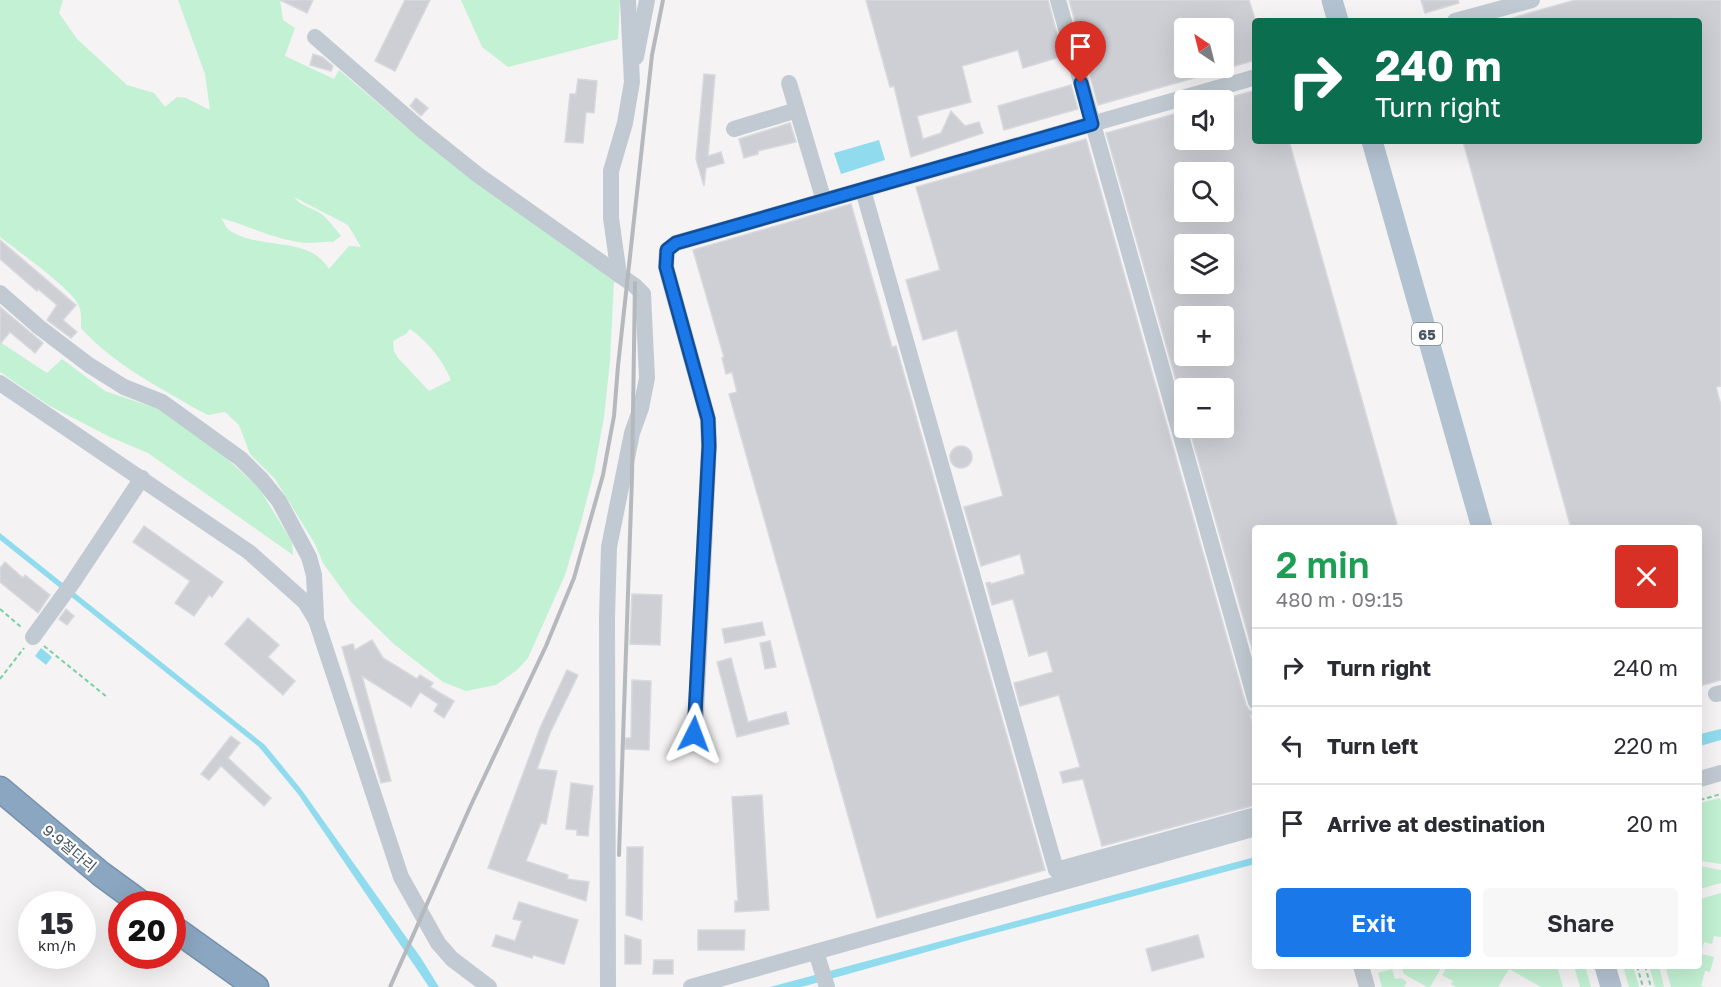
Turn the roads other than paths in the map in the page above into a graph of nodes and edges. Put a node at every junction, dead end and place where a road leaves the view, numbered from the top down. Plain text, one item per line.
1 (628, 0) edge
2 (647, 0) edge
3 (1058, 0) edge
4 (1332, 0) edge
5 (1532, 0) edge
6 (1337, 18) edge
7 (1466, 18) edge
8 (315, 37) dead end
9 (1252, 78) edge
10 (632, 82) junction
11 (789, 83) dead end
12 (797, 111) junction
13 (1092, 124) junction
14 (734, 129) dead end
15 (1373, 144) edge
16 (863, 190) junction
17 (822, 195) junction
18 (619, 275) junction
19 (0, 293) edge
20 (0, 383) edge
21 (142, 478) junction
22 (1481, 525) edge
23 (316, 620) junction
24 (33, 636) road end
25 (1252, 688) edge
26 (694, 734) dead end
27 (1721, 773) edge
28 (1702, 778) edge
29 (0, 789) edge
30 (0, 811) edge
31 (1252, 816) edge
32 (1252, 829) edge
33 (124, 891) edge
34 (108, 899) edge
35 (186, 937) edge
36 (816, 952) junction
37 (186, 957) edge
38 (1362, 969) edge
39 (1606, 969) edge
40 (825, 980) edge
41 (228, 987) edge
42 (256, 987) edge
43 (489, 987) edge
44 (608, 987) edge
45 (691, 987) edge
46 (1367, 987) edge
47 (1611, 987) edge

1 - 10 street
2 - 10 street
3 - 13 street
4 - 6 main road
5 - 7 street
8 - 18 street
9 - 13 street
10 - 18 street
11 - 12 street
12 - 14 street
12 - 17 street
13 - 16 street
13 - 25 street
15 - 22 main road, 65
16 - 17 street
16 - 31 street
17 - 26 street
18 - 44 street
19 - 23 street
20 - 21 street
21 - 23 street
21 - 24 street
23 - 43 street
27 - 28 street
29 - 33 highway, 9·9절다리
30 - 34 highway, 9·9절다리
32 - 36 street
35 - 42 highway
36 - 40 street
36 - 45 street
37 - 41 highway
38 - 46 street
39 - 47 main road

